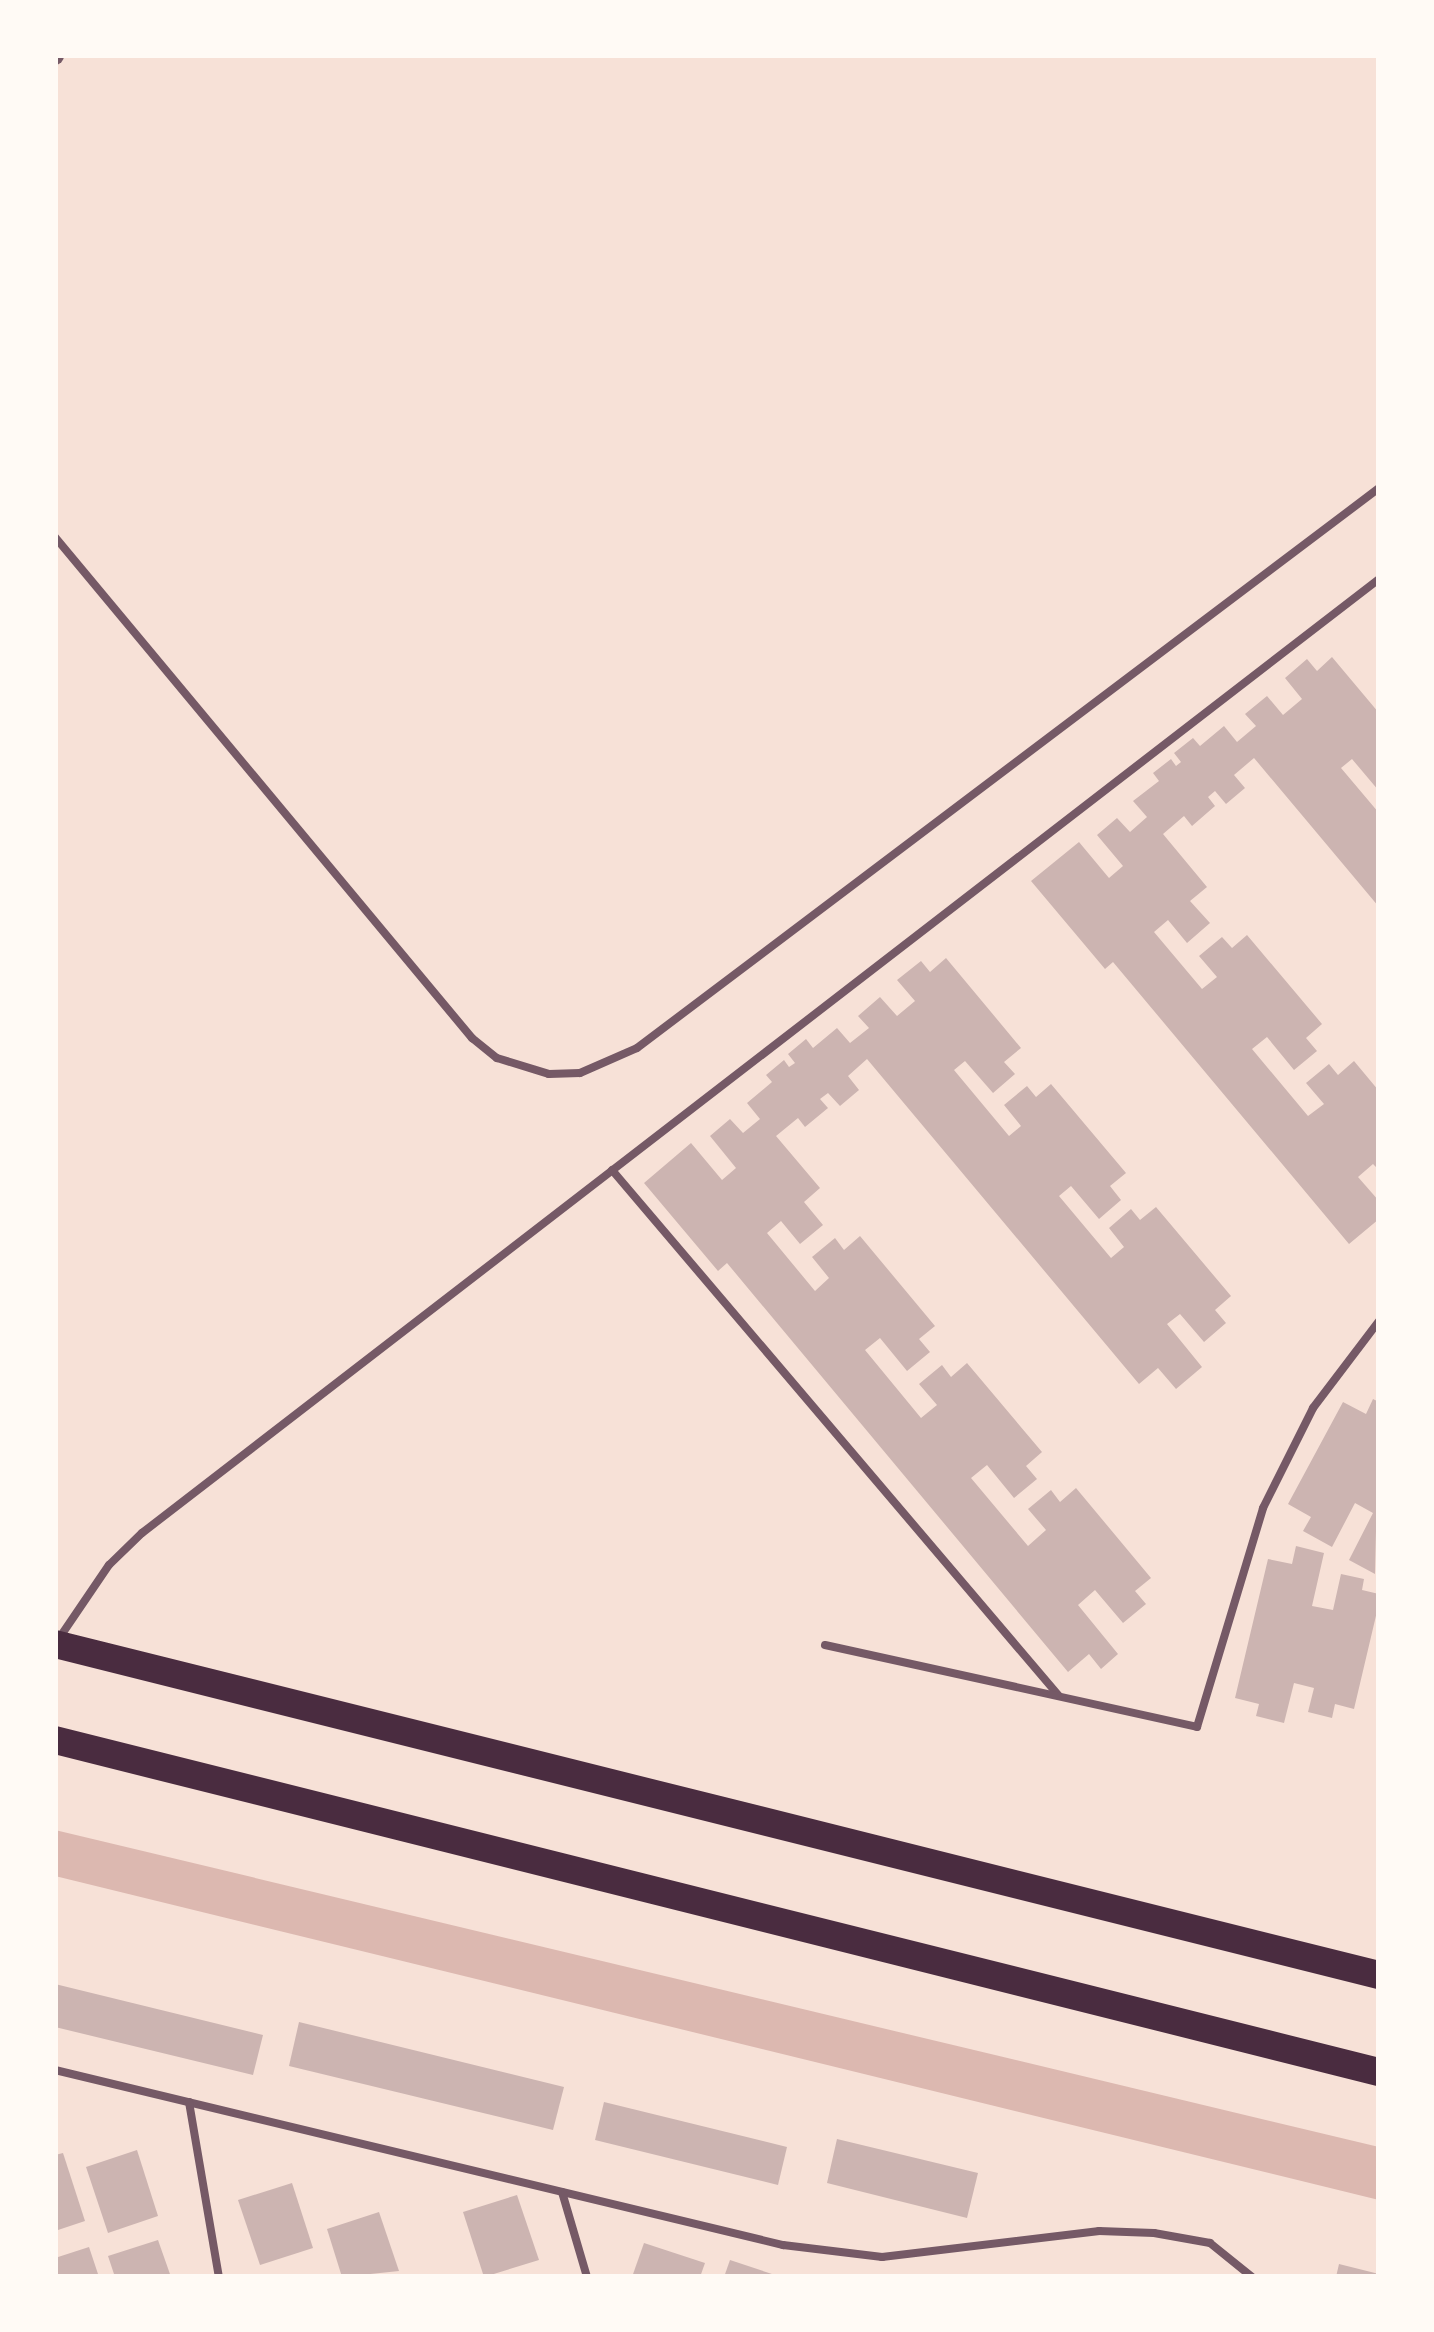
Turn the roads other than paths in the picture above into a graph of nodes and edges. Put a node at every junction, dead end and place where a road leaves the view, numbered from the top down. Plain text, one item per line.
1 (1379, 488) edge
2 (55, 537) edge
3 (1379, 580) edge
4 (612, 1170) junction
5 (1379, 1321) edge
6 (55, 1644) edge
7 (826, 1646) dead end
8 (1059, 1697) junction
9 (55, 1740) edge
10 (1379, 1976) edge
11 (55, 2070) edge
12 (1379, 2072) edge
13 (189, 2102) junction
14 (562, 2192) junction
15 (219, 2277) edge
16 (586, 2277) edge
17 (1252, 2277) edge

1 - 2 lane
3 - 4 lane
4 - 6 lane
4 - 8 lane
5 - 8 lane
6 - 10 highway
7 - 8 lane
9 - 12 highway
11 - 13 lane
13 - 14 lane
13 - 15 lane
14 - 16 lane
14 - 17 lane

